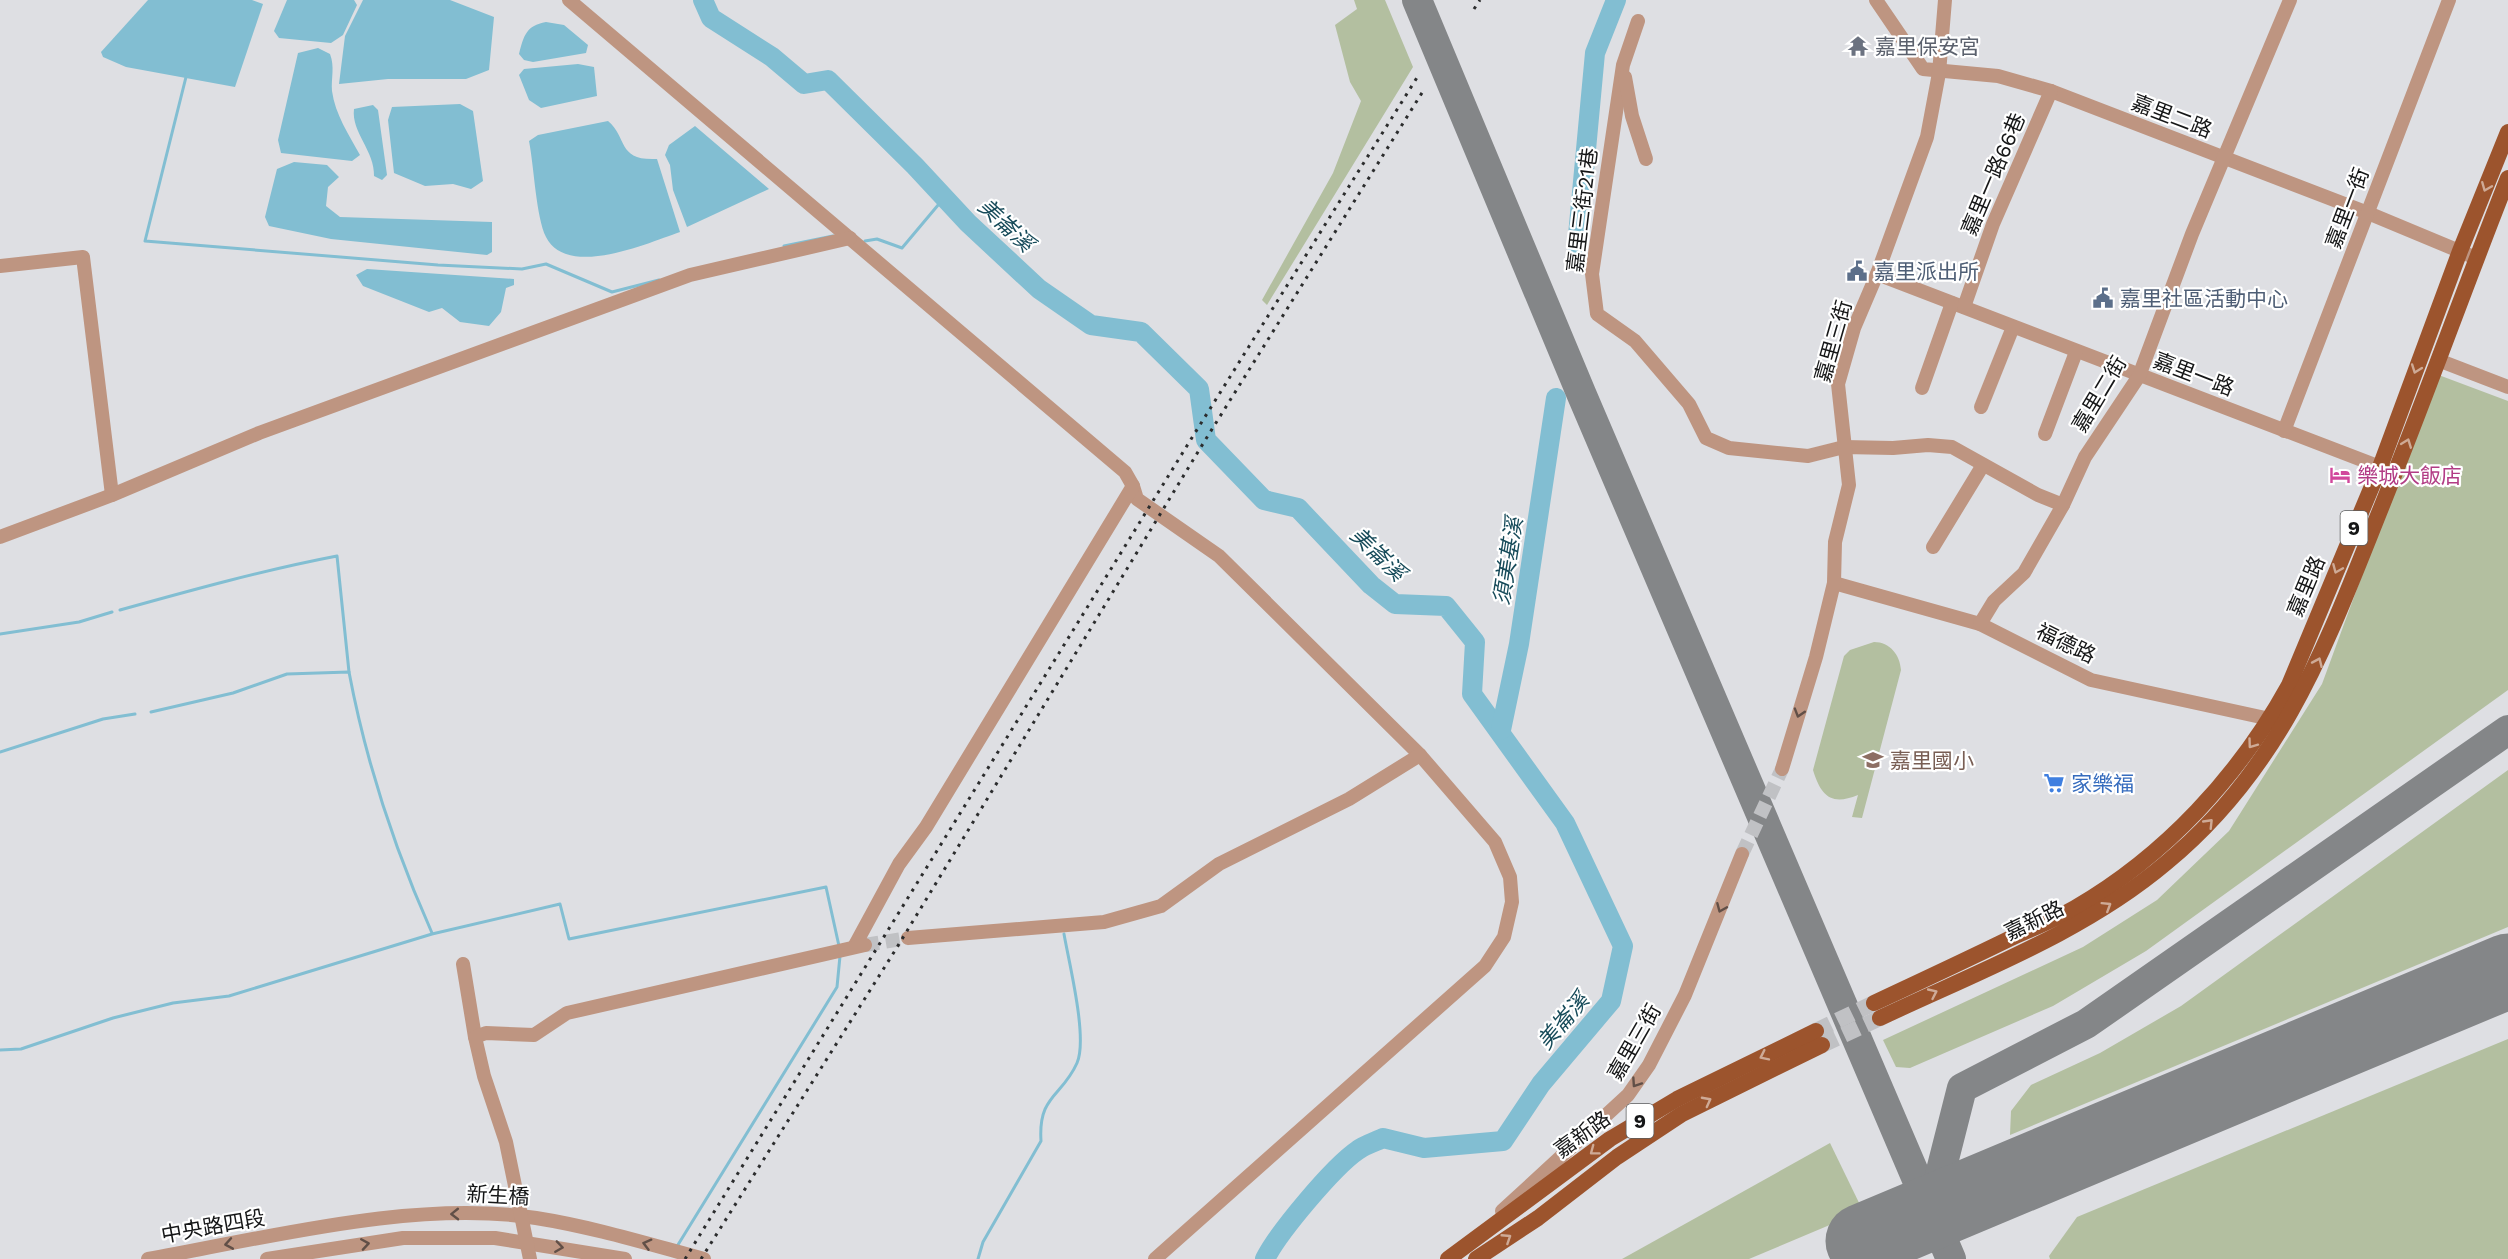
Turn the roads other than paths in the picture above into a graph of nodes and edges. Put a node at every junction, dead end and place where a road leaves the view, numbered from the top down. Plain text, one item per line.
1 (569, 0) edge
2 (1876, 0) edge
3 (1945, 0) edge
4 (2290, 0) edge
5 (2449, 0) edge
6 (1638, 21) dead end
7 (1623, 65) junction
8 (1939, 73) junction
9 (2051, 91) junction
10 (2508, 132) edge
11 (2224, 158) junction
12 (1646, 159) dead end
13 (2508, 178) edge
14 (2368, 213) junction
15 (850, 237) junction
16 (2460, 251) junction
17 (2476, 258) junction
18 (0, 266) edge
19 (1877, 274) junction
20 (1958, 305) junction
21 (2013, 327) junction
22 (2076, 352) junction
23 (2438, 360) junction
24 (2139, 376) junction
25 (2508, 387) edge
26 (1922, 388) dead end
27 (1981, 407) dead end
28 (2284, 431) junction
29 (2045, 434) dead end
30 (1844, 447) junction
31 (1983, 465) junction
32 (2388, 470) junction
33 (1134, 486) junction
34 (112, 495) junction
35 (2063, 505) junction
36 (0, 537) edge
37 (1933, 547) dead end
38 (1834, 582) junction
39 (1980, 624) junction
40 (2276, 724) junction
41 (1420, 755) junction
42 (1782, 769) tunnel mouth
43 (1742, 854) tunnel mouth
44 (2167, 863) joint
45 (2124, 876) joint
46 (908, 938) tunnel mouth
47 (463, 964) dead end
48 (475, 1037) junction
49 (286, 1234) joint
50 (1478, 1235) junction
51 (286, 1257) joint
52 (148, 1259) edge
53 (267, 1259) edge
54 (530, 1259) edge
55 (625, 1259) edge
56 (704, 1259) edge
57 (1155, 1259) edge
58 (1448, 1259) edge
59 (1476, 1259) edge

1 - 15 street
2 - 8 street, 嘉里二路
3 - 8 street, 嘉里三街
4 - 11 street, 嘉里二街
5 - 14 street, 嘉里一街
6 - 7 street, 嘉里三街21巷
7 - 12 street
7 - 30 street, 嘉里三街21巷
8 - 9 street, 嘉里二路
8 - 19 street, 嘉里三街
9 - 11 street, 嘉里二路
9 - 20 street, 嘉里一路66巷
10 -> 16 main road, 嘉里路 / 9
11 - 14 street, 嘉里二路
11 - 24 street, 嘉里二街
13 - 17 main road, 嘉里路 / 9
14 - 16 street, 嘉里二路
14 - 28 street, 嘉里一街
15 - 33 street
15 - 34 street
16 - 17 street, 嘉里二路
16 -> 32 main road, 嘉里路 / 9
17 - 23 main road, 嘉里路 / 9
18 - 34 street
19 - 20 street, 嘉里一路
19 - 30 street, 嘉里三街
20 - 21 street, 嘉里一路
20 - 26 street, 嘉里一路66巷
21 - 22 street, 嘉里一路
21 - 27 street
22 - 24 street, 嘉里一路
22 - 29 street
23 - 25 street
32 -> 23 main road, 嘉里路 / 9
24 - 28 street, 嘉里一路
24 - 35 street, 嘉里二街
28 - 32 street, 嘉里一路
30 - 31 street, 嘉里三街21巷
30 - 38 street, 嘉里三街
31 - 35 street, 嘉里三街21巷
31 - 37 street
32 - 40 main road, 嘉里路 / 9
33 - 41 street
33 - 48 street
34 - 36 street
35 - 39 street, 嘉里二街
38 - 39 street, 福德路
38 -> 42 street, 嘉里三街
39 - 40 street, 福德路
44 -> 40 main road, 嘉里路 / 9
40 -> 45 main road, 嘉里路 / 9
41 - 46 street
41 - 57 street
43 -> 50 street, 嘉里三街
45 -> 44 main road, 嘉新路 / 9
47 - 48 street
48 - 54 street
49 -> 52 street, 中央路四段
56 -> 49 street, 新生橋
50 - 58 main road, 嘉新路 / 9
59 -> 50 main road, 嘉新路 / 9
51 - 53 street, 中央路四段
51 -> 55 street, 新生橋

